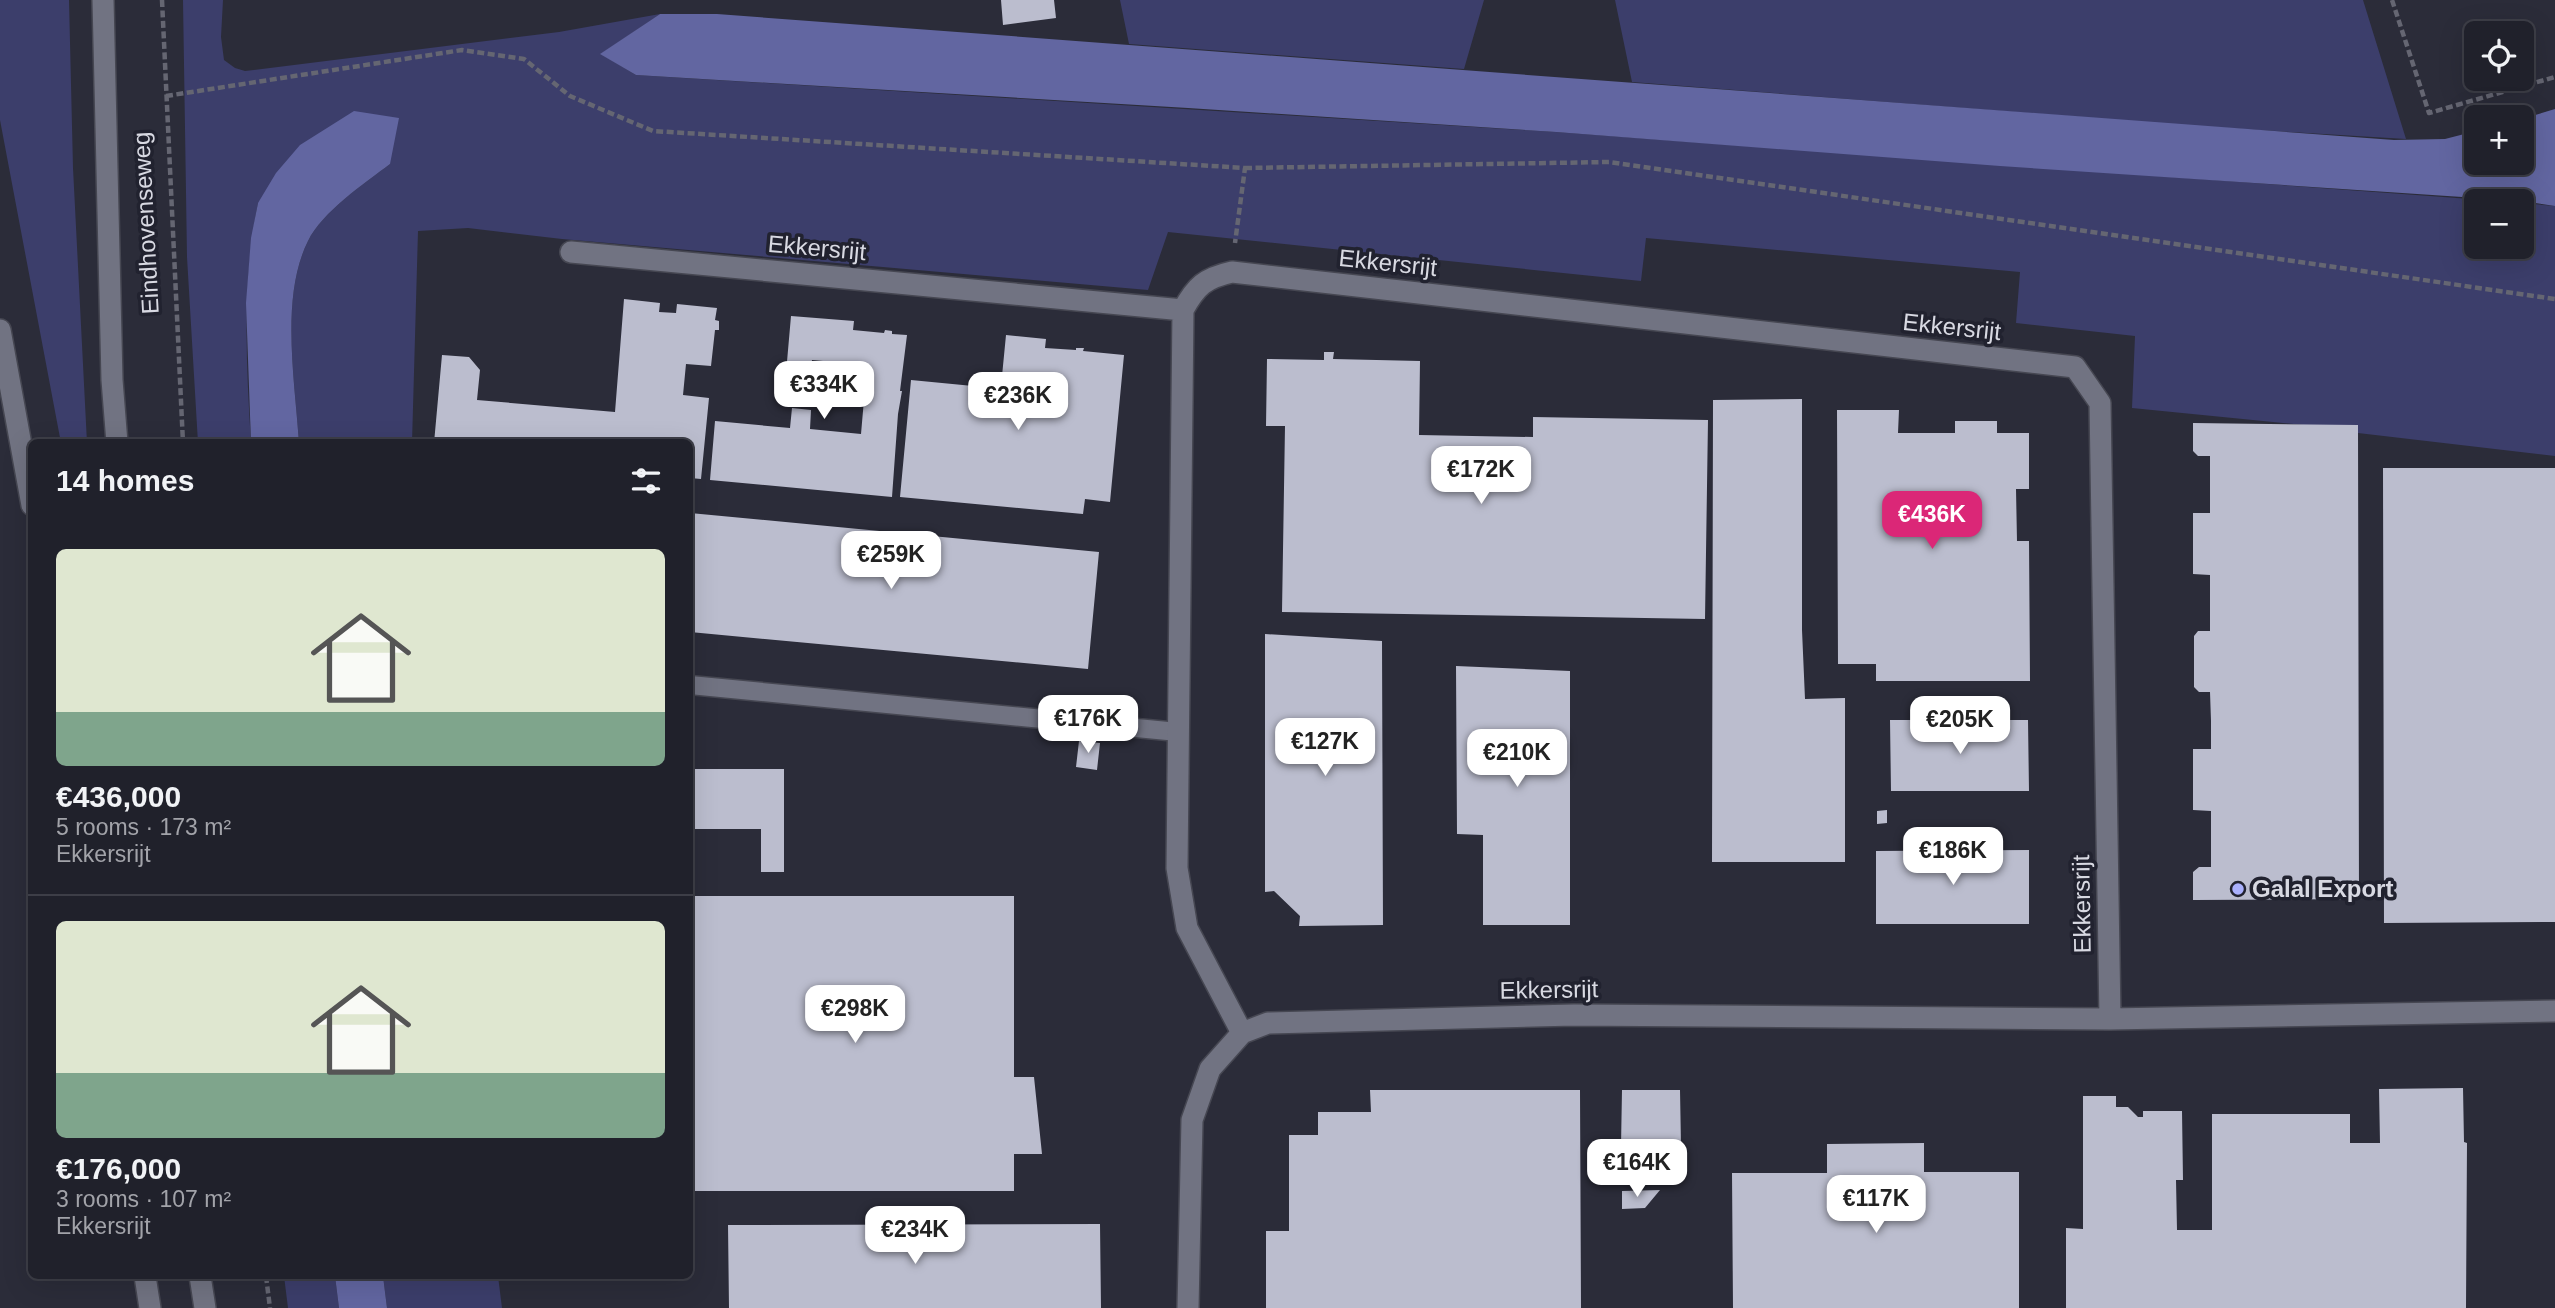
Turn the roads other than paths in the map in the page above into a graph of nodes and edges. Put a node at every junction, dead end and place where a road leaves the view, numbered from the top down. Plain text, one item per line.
1 (103, 0) edge
2 (571, 252) dead end
3 (1183, 310) junction
4 (0, 330) edge
5 (117, 439) edge
6 (28, 483) edge
7 (693, 685) edge
8 (1178, 732) junction
9 (2555, 1011) edge
10 (2110, 1019) junction
11 (1242, 1033) junction
12 (145, 1279) edge
13 (200, 1279) edge
14 (150, 1308) edge
15 (205, 1308) edge
16 (1188, 1308) edge

1 - 5 street, Eindhovenseweg
2 - 3 street, Ekkersrijt
3 - 8 street
3 - 10 street, Ekkersrijt
4 - 6 street
7 - 8 lane
8 - 11 street
9 - 10 street, Ekkersrijt
10 - 11 street, Ekkersrijt
11 - 16 street
12 - 14 street
13 - 15 street

